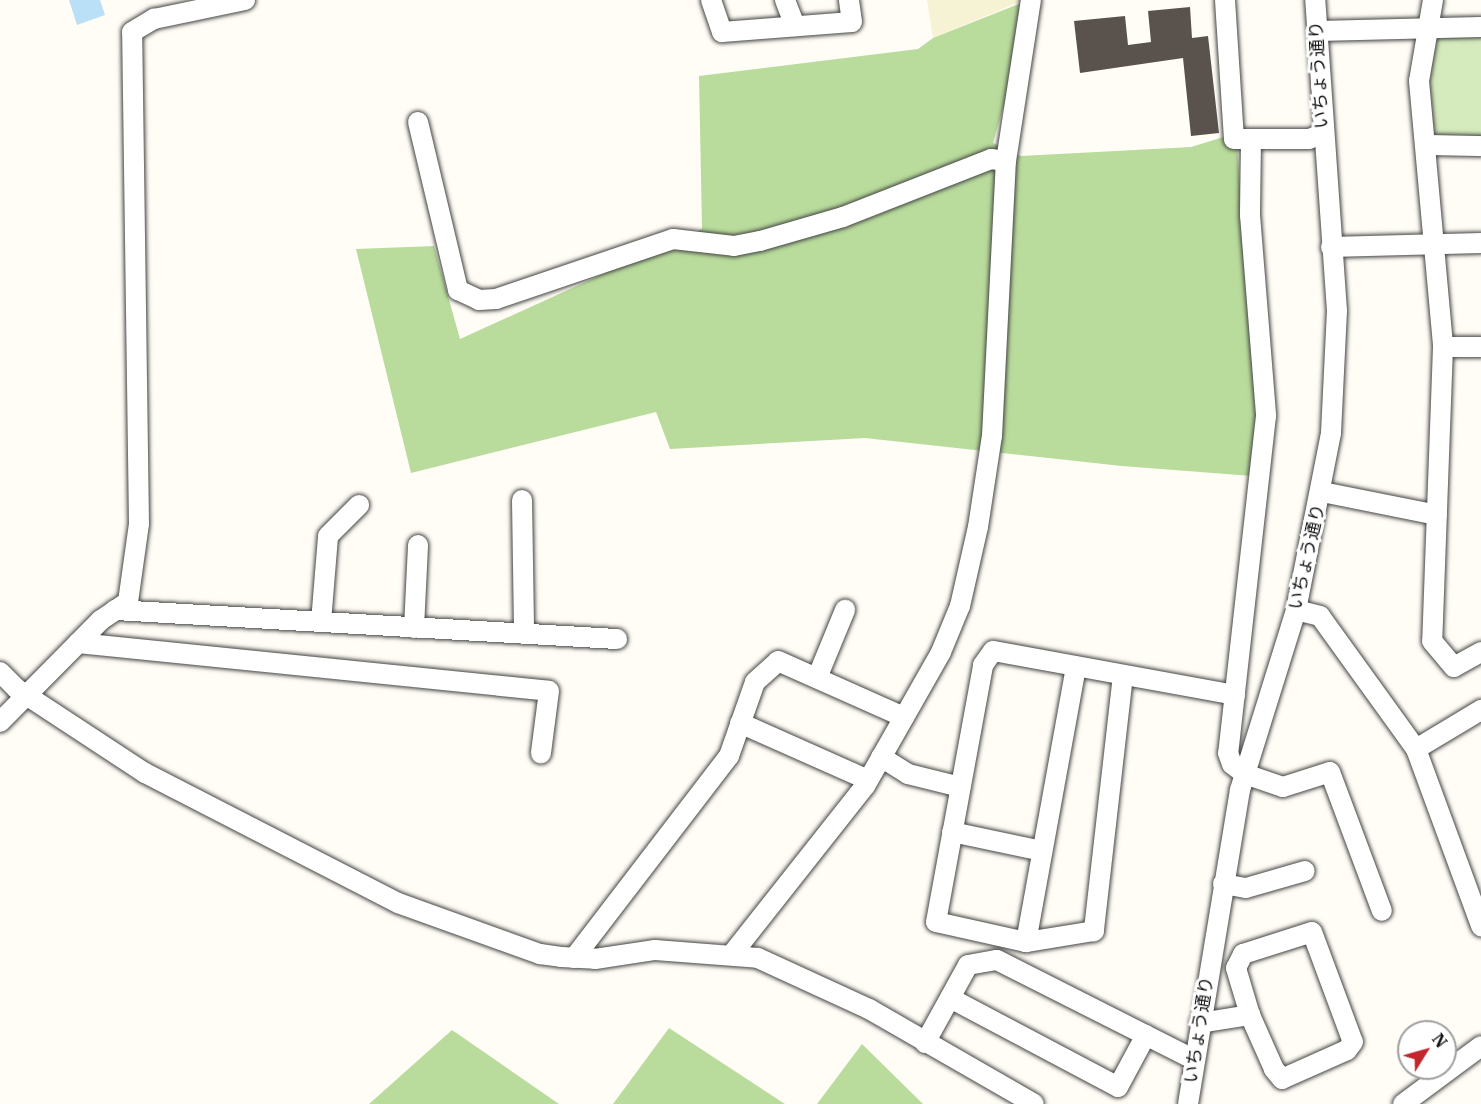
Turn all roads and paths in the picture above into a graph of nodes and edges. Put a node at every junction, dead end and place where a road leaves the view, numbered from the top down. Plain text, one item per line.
1 (245, 0) edge
2 (711, 0) edge
3 (785, 0) edge
4 (849, 0) edge
5 (1031, 0) edge
6 (1225, 0) edge
7 (1315, 0) edge
8 (1433, 0) edge
9 (795, 26) junction
10 (1429, 27) junction
11 (1481, 27) edge
12 (1317, 31) junction
13 (418, 122) dead end
14 (1322, 134) junction
15 (1251, 140) junction
16 (1426, 145) junction
17 (1481, 146) edge
18 (1006, 161) junction
19 (1436, 242) junction
20 (1481, 243) edge
21 (1331, 247) junction
22 (1443, 347) junction
23 (1481, 347) edge
24 (1322, 492) junction
25 (522, 500) dead end
26 (359, 505) dead end
27 (1437, 515) junction
28 (418, 545) dead end
29 (115, 610) junction
30 (845, 610) dead end
31 (1296, 610) junction
32 (321, 622) junction
33 (414, 628) junction
34 (524, 634) junction
35 (617, 639) dead end
36 (78, 643) junction
37 (1481, 652) edge
38 (1076, 666) junction
39 (0, 672) edge
40 (1123, 675) junction
41 (817, 678) junction
42 (26, 694) junction
43 (1235, 695) junction
44 (1481, 710) edge
45 (904, 717) junction
46 (0, 722) edge
47 (740, 723) junction
48 (1416, 749) junction
49 (541, 753) dead end
50 (881, 757) junction
51 (1245, 774) junction
52 (868, 780) junction
53 (960, 787) junction
54 (952, 832) junction
55 (1042, 851) junction
56 (1305, 871) dead end
57 (1223, 884) junction
58 (1382, 911) dead end
59 (1481, 926) edge
60 (1026, 942) junction
61 (733, 953) junction
62 (574, 958) junction
63 (950, 998) junction
64 (1250, 1015) junction
65 (1200, 1023) junction
66 (1146, 1035) junction
67 (925, 1042) junction
68 (1481, 1046) edge
69 (1195, 1060) junction
70 (1034, 1104) edge
71 (1188, 1104) edge
72 (1403, 1104) edge

1 - 29 street
2 - 9 street
3 - 9 street
4 - 9 street
5 - 18 street
6 - 15 street
7 - 12 street, いちょう通り
8 - 10 street
10 - 11 street
10 - 12 street
10 - 16 street
12 - 14 street, いちょう通り
13 - 18 street
14 - 15 street
14 - 21 street, いちょう通り
15 - 43 street
16 - 17 street
16 - 19 street
18 - 45 street
19 - 20 street
19 - 21 street
19 - 22 street
21 - 24 street, いちょう通り
22 - 23 street
22 - 27 street
24 - 27 street
24 - 31 street, いちょう通り
25 - 34 street
26 - 32 street
27 - 37 street
28 - 33 street
29 - 32 street
29 - 36 street
30 - 41 street
31 - 48 street
31 - 51 street, いちょう通り
32 - 33 street
33 - 34 street
34 - 35 street
36 - 42 street
36 - 49 street
38 - 40 street
38 - 53 street
38 - 55 street
39 - 42 street
40 - 43 street
40 - 60 street
41 - 45 street
41 - 47 street
42 - 46 street
42 - 62 street
43 - 51 street
44 - 48 street
45 - 50 street
47 - 52 street
47 - 62 street
48 - 59 street
50 - 52 street
50 - 53 street
51 - 57 street, いちょう通り
51 - 58 street
52 - 61 street
53 - 54 street
54 - 55 street
54 - 60 street
55 - 60 street
56 - 57 street
57 - 65 street, いちょう通り
61 - 62 street
61 - 67 street
63 - 66 street
63 - 66 street
63 - 67 street
64 - 64 street
64 - 65 street
65 - 69 street, いちょう通り
66 - 69 street
67 - 70 street
68 - 72 street
69 - 71 street, いちょう通り

